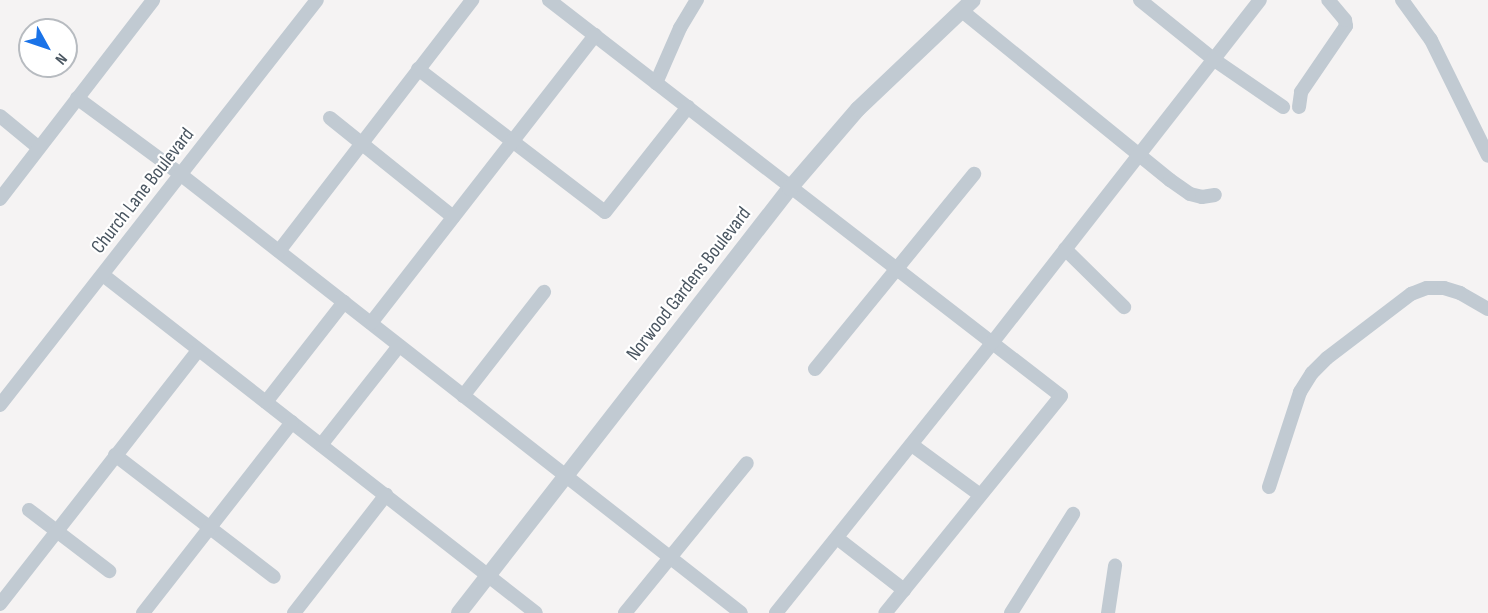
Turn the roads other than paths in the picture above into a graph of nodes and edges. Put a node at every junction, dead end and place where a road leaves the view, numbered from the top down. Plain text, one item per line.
1 (153, 0) edge
2 (317, 0) edge
3 (472, 0) edge
4 (549, 0) edge
5 (697, 0) edge
6 (1140, 0) edge
7 (1260, 0) edge
8 (1328, 0) edge
9 (1402, 0) edge
10 (967, 5) edge
11 (595, 35) junction
12 (1213, 58) junction
13 (418, 69) junction
14 (656, 83) junction
15 (77, 98) junction
16 (1283, 106) dead end
17 (688, 107) junction
18 (1299, 107) dead end
19 (0, 116) edge
20 (330, 118) dead end
21 (511, 142) junction
22 (361, 144) junction
23 (39, 148) junction
24 (1137, 154) junction
25 (1488, 156) edge
26 (180, 174) junction
27 (974, 174) dead end
28 (790, 188) junction
29 (1215, 195) dead end
30 (0, 200) edge
31 (453, 217) junction
32 (1065, 249) junction
33 (279, 251) junction
34 (895, 268) junction
35 (103, 275) junction
36 (544, 292) dead end
37 (344, 302) junction
38 (1124, 307) dead end
39 (1488, 309) edge
40 (371, 323) junction
41 (992, 343) junction
42 (399, 346) junction
43 (198, 351) junction
44 (815, 369) dead end
45 (463, 396) junction
46 (266, 402) junction
47 (0, 405) edge
48 (292, 422) junction
49 (912, 444) junction
50 (321, 445) junction
51 (115, 455) junction
52 (747, 463) dead end
53 (566, 476) junction
54 (1269, 487) dead end
55 (386, 495) junction
56 (980, 495) junction
57 (29, 510) dead end
58 (1073, 514) dead end
59 (210, 527) junction
60 (58, 530) junction
61 (837, 538) junction
62 (670, 557) junction
63 (1115, 566) dead end
64 (109, 570) dead end
65 (489, 575) junction
66 (274, 577) dead end
67 (904, 590) junction
68 (0, 604) edge
69 (733, 610) edge
70 (143, 613) edge
71 (294, 613) edge
72 (459, 613) edge
73 (536, 613) edge
74 (625, 613) edge
75 (776, 613) edge
76 (885, 613) edge
77 (1011, 613) edge
78 (1108, 613) edge

1 - 15 street
2 - 26 street, Church Lane Boulevard
3 - 13 street
4 - 11 street
5 - 14 street
6 - 12 street
7 - 12 street
8 - 18 street
9 - 25 street
10 - 24 street
10 - 28 street, Norwood Gardens Boulevard
11 - 14 street
11 - 21 street
12 - 16 street
12 - 24 street
13 - 21 street
13 - 22 street
14 - 17 street
15 - 23 street
15 - 26 street
17 - 21 street
17 - 28 street
19 - 23 street
20 - 22 street
21 - 31 street
22 - 31 street
22 - 33 street
23 - 30 street
24 - 29 street
24 - 32 street
26 - 33 street
26 - 35 street, Church Lane Boulevard
27 - 34 street
28 - 34 street
28 - 53 street, Norwood Gardens Boulevard
31 - 40 street
32 - 38 street
32 - 41 street
33 - 37 street
34 - 41 street
34 - 44 street
35 - 43 street
35 - 47 street, Church Lane Boulevard
36 - 45 street
37 - 40 street
37 - 46 street
39 - 54 street
40 - 42 street
41 - 49 street
41 - 56 street
42 - 45 street
42 - 50 street
43 - 46 street
43 - 51 street
45 - 53 street
46 - 48 street
48 - 50 street
48 - 59 street
49 - 56 street
49 - 61 street
50 - 55 street
51 - 59 street
51 - 60 street
52 - 62 street
53 - 62 street
53 - 65 street, Norwood Gardens Boulevard
55 - 65 street
55 - 71 street
56 - 67 street
57 - 60 street
58 - 77 street
59 - 66 street
59 - 70 street
60 - 64 street
60 - 68 street
61 - 67 street
61 - 75 street
62 - 69 street
62 - 74 street
63 - 78 street
65 - 72 street, Norwood Gardens Boulevard
65 - 73 street
67 - 76 street

